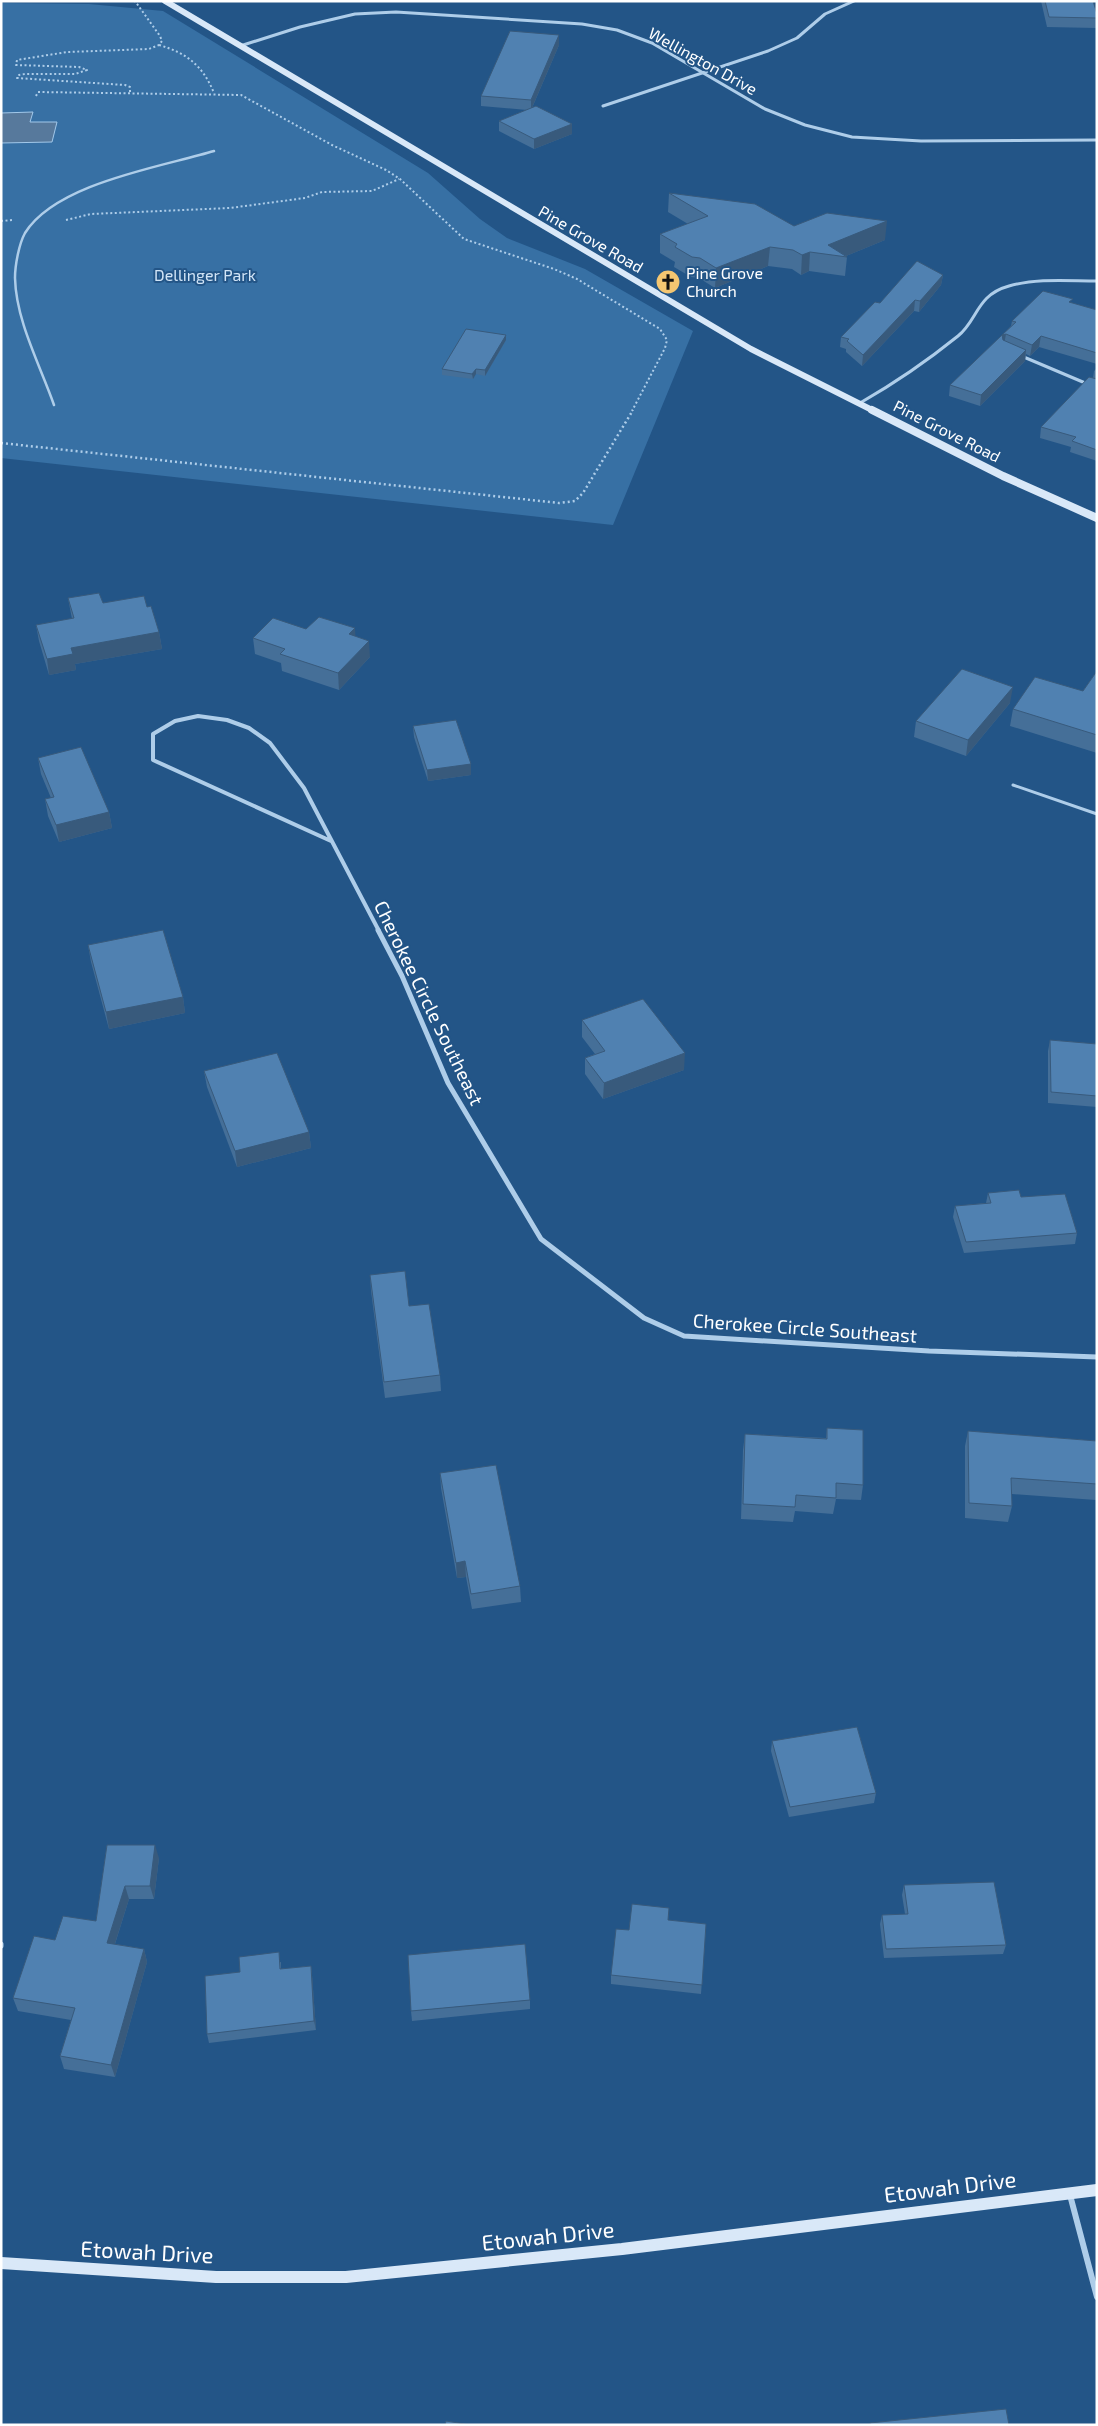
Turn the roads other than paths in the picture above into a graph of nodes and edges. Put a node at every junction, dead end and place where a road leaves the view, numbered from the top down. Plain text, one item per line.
1 (165, 1) edge
2 (854, 1) edge
3 (239, 46) junction
4 (703, 74) junction
5 (603, 106) dead end
6 (1097, 140) edge
7 (214, 151) dead end
8 (1097, 281) edge
9 (1011, 351) edge
10 (1097, 388) edge
11 (860, 403) junction
12 (54, 405) dead end
13 (1097, 518) edge
14 (1013, 785) dead end
15 (1097, 814) edge
16 (331, 841) junction
17 (1097, 1357) edge
18 (1097, 2190) edge
19 (1070, 2194) junction
20 (1, 2263) edge
21 (1097, 2297) edge

1 - 3 street, Pine Grove Road
2 - 4 street
3 - 4 street, Wellington Drive
3 - 11 street, Pine Grove Road
4 - 5 street
4 - 6 street, Wellington Drive
7 - 12 lane
8 - 11 street
9 - 10 street
11 - 13 street, Pine Grove Road
14 - 15 lane
16 - 16 street, Cherokee Circle Southeast
16 - 17 street, Cherokee Circle Southeast
18 - 19 street, Etowah Drive
19 - 20 street, Etowah Drive
19 - 21 street

